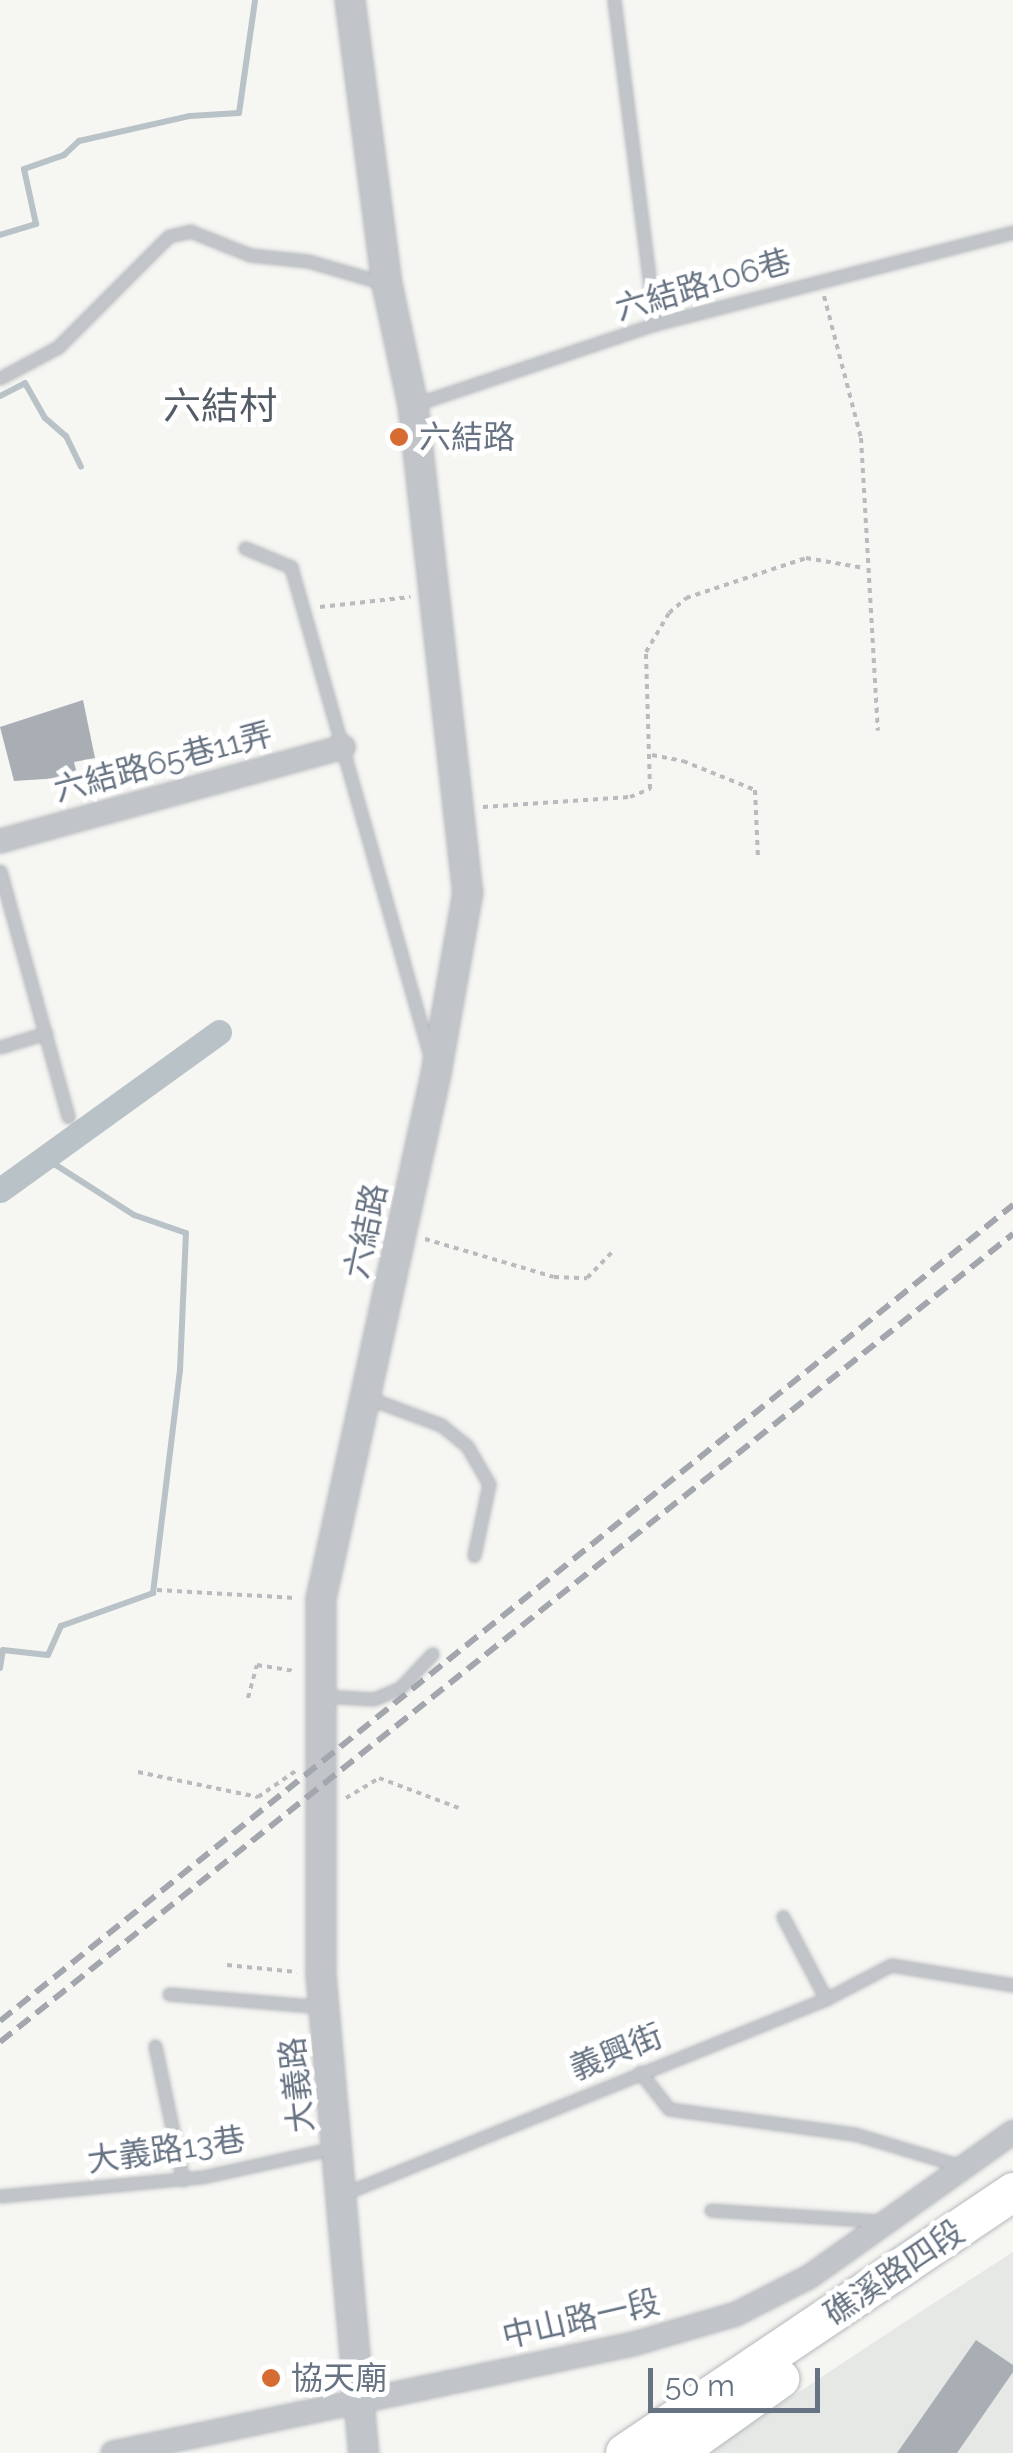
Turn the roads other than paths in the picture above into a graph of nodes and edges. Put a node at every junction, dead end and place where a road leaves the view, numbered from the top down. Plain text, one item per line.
1 (350, 0) edge
2 (614, 0) edge
3 (1013, 232) edge
4 (388, 284) junction
5 (656, 324) junction
6 (0, 378) edge
7 (413, 405) junction
8 (245, 548) dead end
9 (344, 747) junction
10 (0, 840) edge
11 (0, 871) edge
12 (46, 1033) junction
13 (0, 1047) edge
14 (436, 1074) junction
15 (68, 1118) dead end
16 (365, 1397) junction
17 (474, 1555) dead end
18 (432, 1654) dead end
19 (321, 1685) junction
20 (321, 1758) joint
21 (783, 1917) dead end
22 (1013, 1984) edge
23 (169, 1994) dead end
24 (826, 1999) junction
25 (324, 2007) junction
26 (155, 2046) dead end
27 (640, 2072) junction
28 (1013, 2132) edge
29 (338, 2147) junction
30 (964, 2167) junction
31 (183, 2180) junction
32 (1013, 2192) edge
33 (343, 2194) junction
34 (0, 2196) edge
35 (711, 2210) dead end
36 (888, 2221) junction
37 (1013, 2223) edge
38 (358, 2399) junction
39 (114, 2453) edge
40 (364, 2453) edge
41 (625, 2453) edge
42 (676, 2453) edge

1 - 4 street, 六結路
2 - 5 lane
3 - 5 lane, 六結路106巷
4 - 6 lane
4 - 7 street, 六結路
5 - 7 lane, 六結路106巷
7 - 14 street, 六結路
8 - 9 lane
9 - 10 street, 六結路65巷11弄
9 - 14 lane
11 - 12 lane
12 - 13 lane
12 - 15 lane
14 - 16 street, 六結路
16 - 17 lane
16 - 19 street, 六結路
18 - 19 lane
19 - 20 street, 六結路
20 - 25 street, 大義路
21 - 24 lane
22 - 24 lane, 義興街
23 - 25 lane
24 - 27 lane, 義興街
25 - 29 street, 大義路
26 - 31 lane
27 - 30 lane
27 - 33 lane, 義興街
28 - 30 street, 中山路一段
29 - 31 lane, 大義路13巷
29 - 33 street, 大義路
30 - 36 street, 中山路一段
31 - 34 lane, 大義路13巷
32 - 41 main road, 礁溪路四段
33 - 38 street, 大義路
35 - 36 lane
36 - 38 street, 中山路一段
37 - 42 main road, 礁溪路四段
38 - 39 street, 中山路一段
38 - 40 street, 大義路

